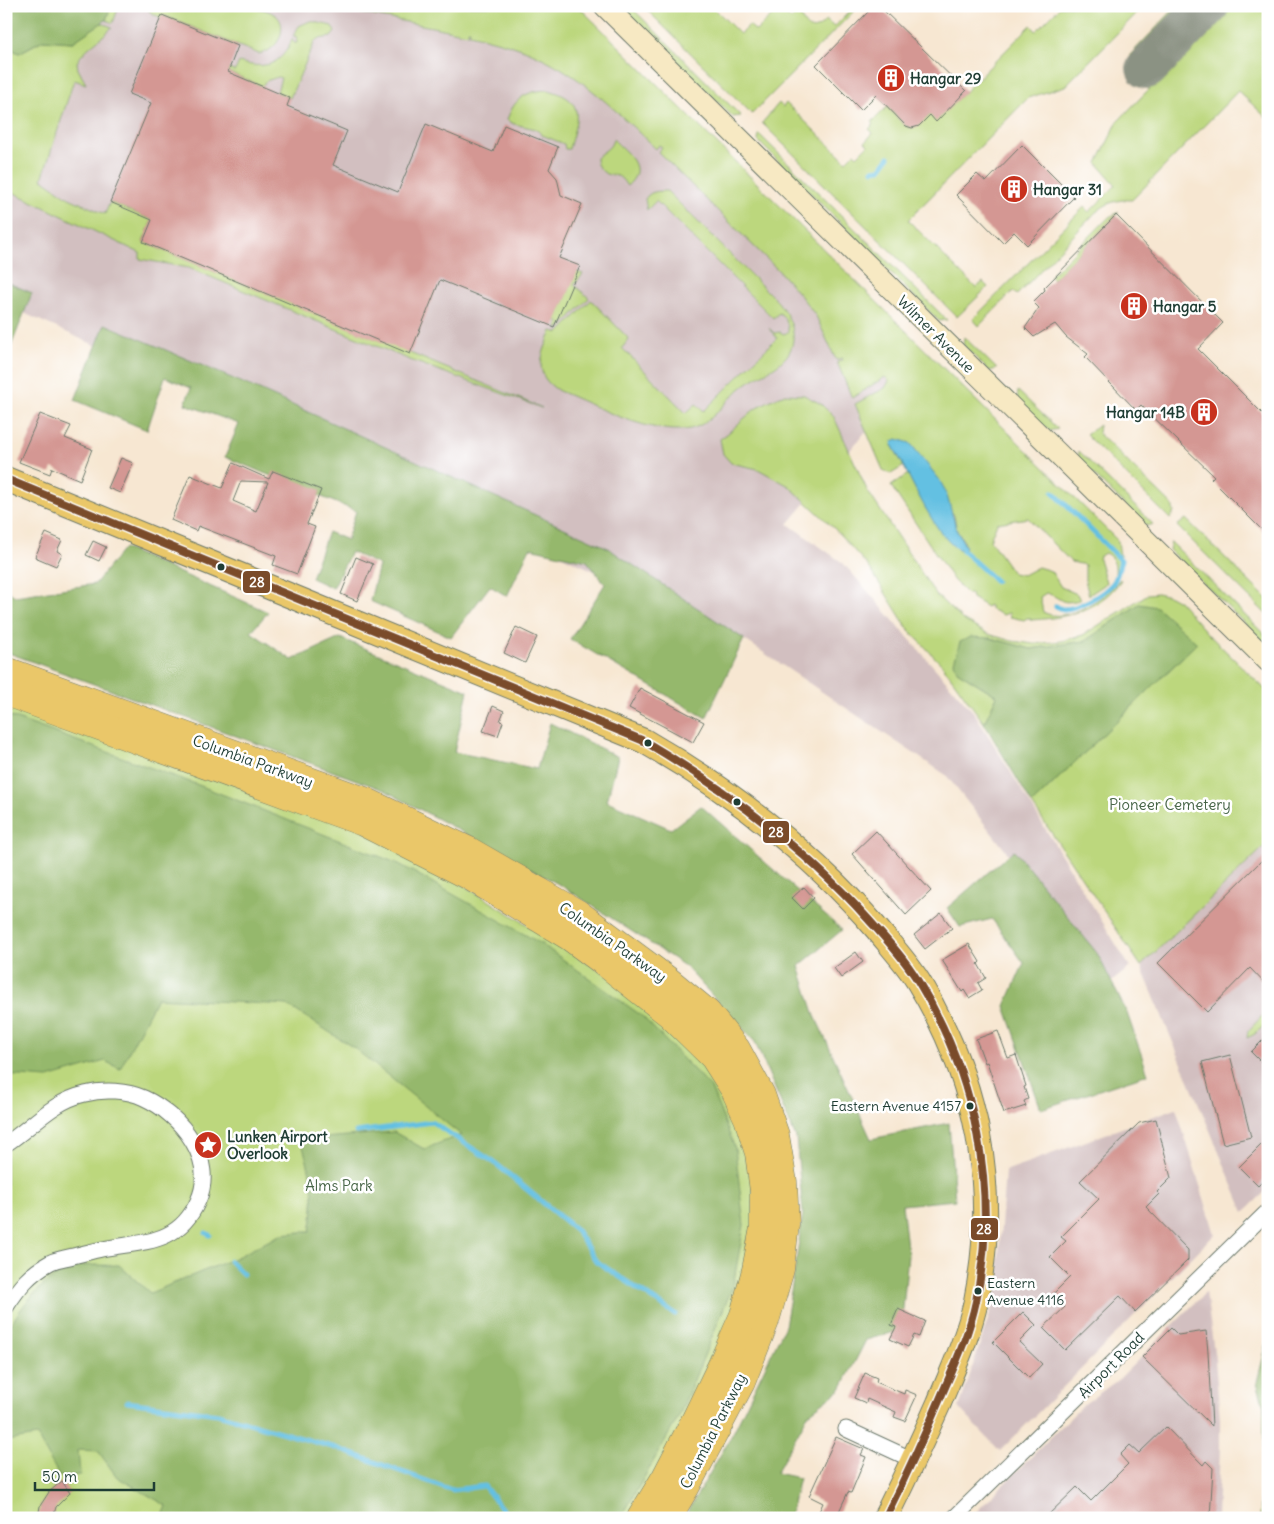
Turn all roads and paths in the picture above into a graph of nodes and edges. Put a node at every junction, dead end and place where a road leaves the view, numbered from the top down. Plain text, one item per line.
1 (605, 6) edge
2 (6, 479) edge
3 (1268, 661) edge
4 (6, 671) edge
5 (6, 692) edge
6 (6, 1144) edge
7 (1268, 1211) edge
8 (6, 1307) edge
9 (846, 1429) dead end
10 (913, 1460) junction
11 (641, 1518) edge
12 (667, 1518) edge
13 (885, 1518) edge
14 (954, 1518) edge

1 - 3 street, Wilmer Avenue
2 - 10 main road
4 - 12 highway, Columbia Parkway
5 - 11 highway, Columbia Parkway
6 - 8 street
7 - 14 street, Airport Road
9 - 10 street
10 - 13 main road

